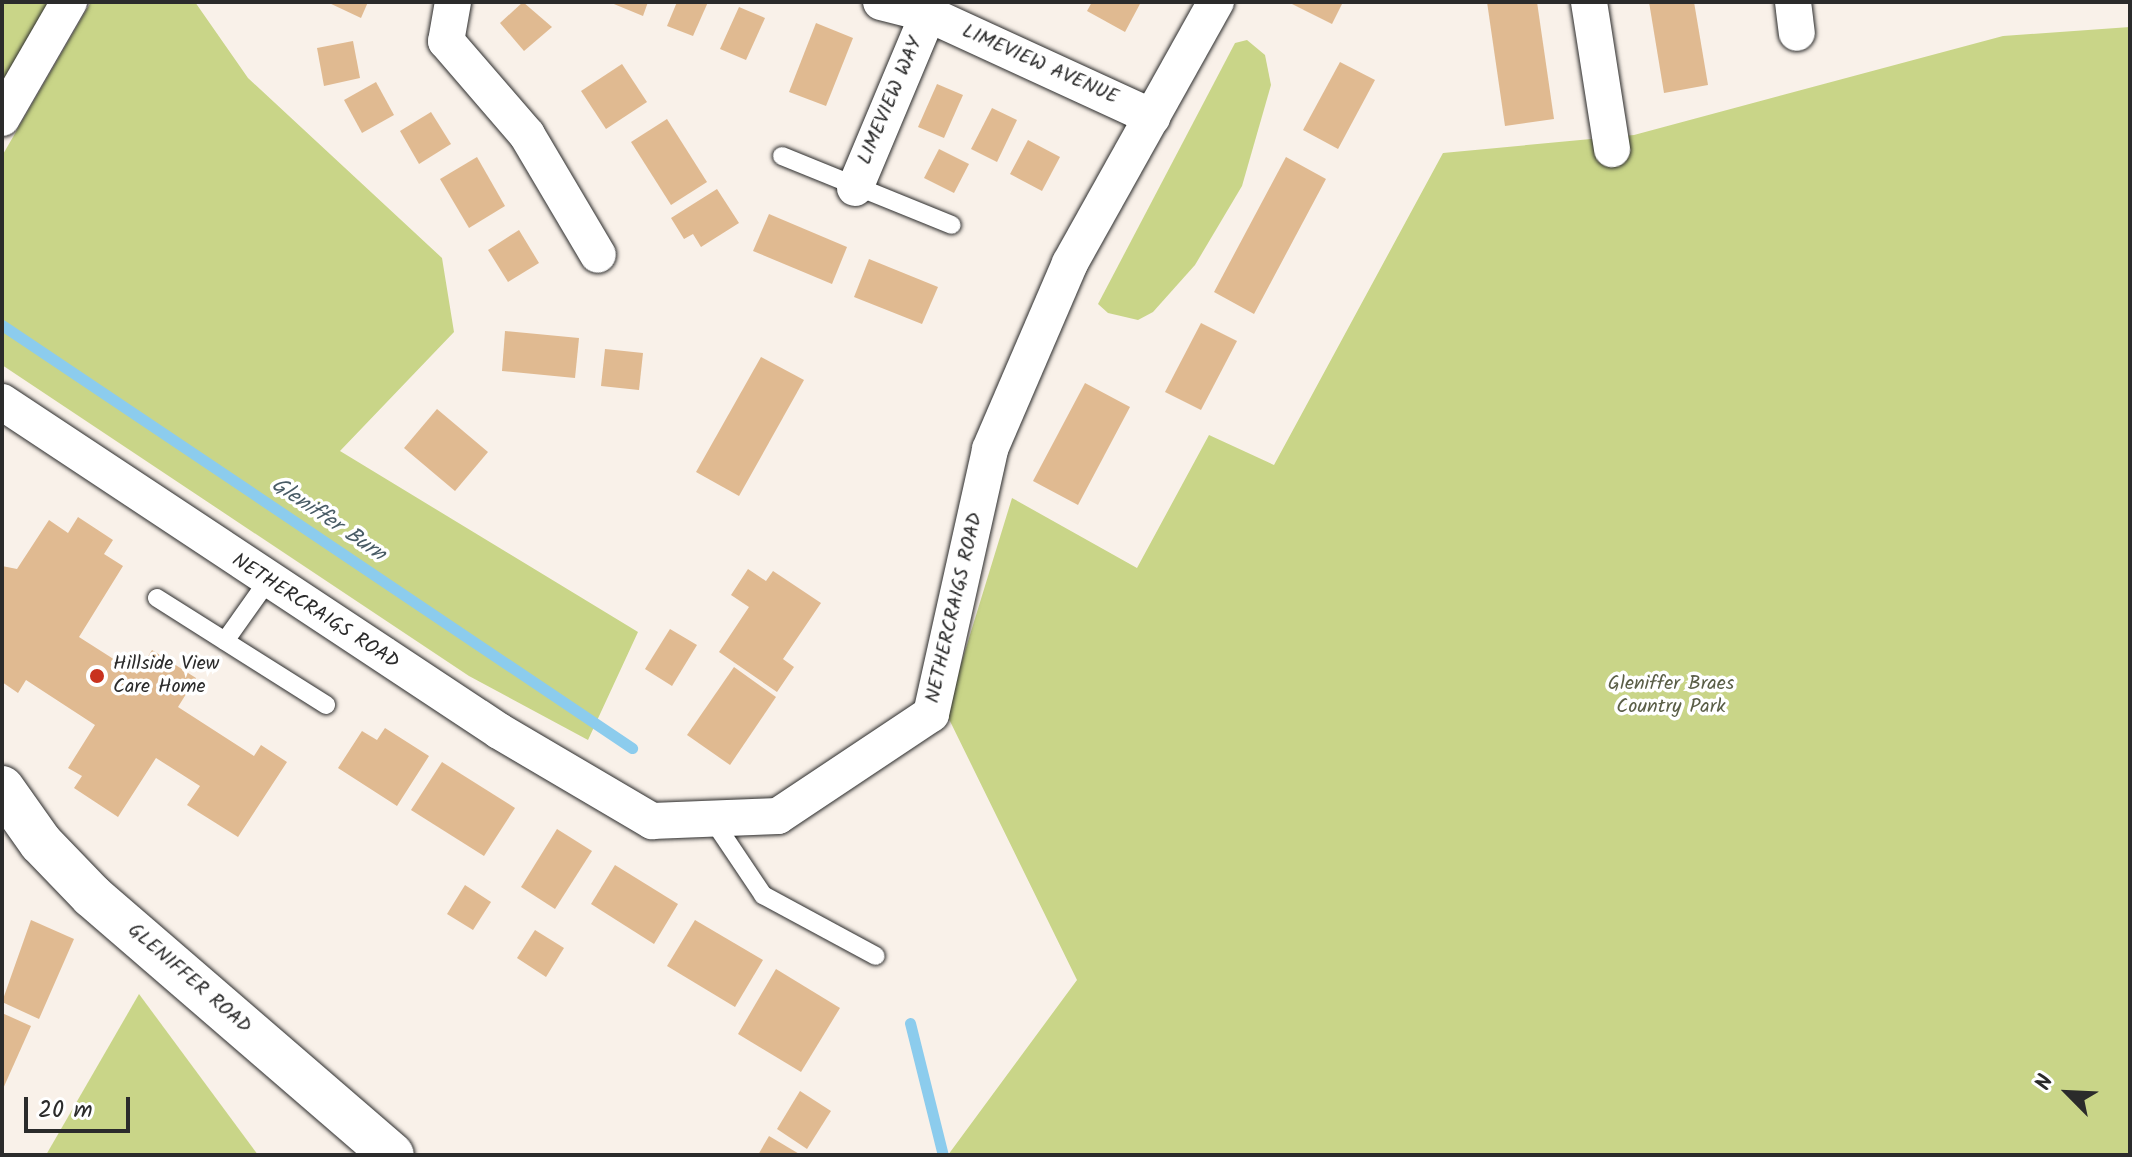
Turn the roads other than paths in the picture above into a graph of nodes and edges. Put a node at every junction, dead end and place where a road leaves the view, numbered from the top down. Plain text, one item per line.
1 (69, 2) edge
2 (453, 2) edge
3 (881, 2) edge
4 (1216, 2) edge
5 (1589, 2) edge
6 (928, 14) junction
7 (1152, 117) junction
8 (2, 118) edge
9 (1612, 149) dead end
10 (782, 156) dead end
11 (855, 188) junction
12 (952, 225) dead end
13 (598, 255) dead end
14 (2, 402) edge
15 (267, 582) junction
16 (157, 598) dead end
17 (225, 641) junction
18 (326, 705) dead end
19 (2, 788) edge
20 (712, 819) junction
21 (876, 956) dead end
22 (392, 1155) edge

1 - 8 street
2 - 13 street
3 - 6 street, LIMEVIEW AVENUE
4 - 7 street, NETHERCRAIGS ROAD
5 - 9 street
6 - 7 street, LIMEVIEW AVENUE
6 - 11 street, LIMEVIEW WAY
7 - 20 street, NETHERCRAIGS ROAD
10 - 11 lane
11 - 12 lane
14 - 15 street, NETHERCRAIGS ROAD
15 - 17 lane
15 - 20 street, NETHERCRAIGS ROAD
16 - 17 lane
17 - 18 lane
19 - 22 main road, GLENIFFER ROAD
20 - 21 lane

